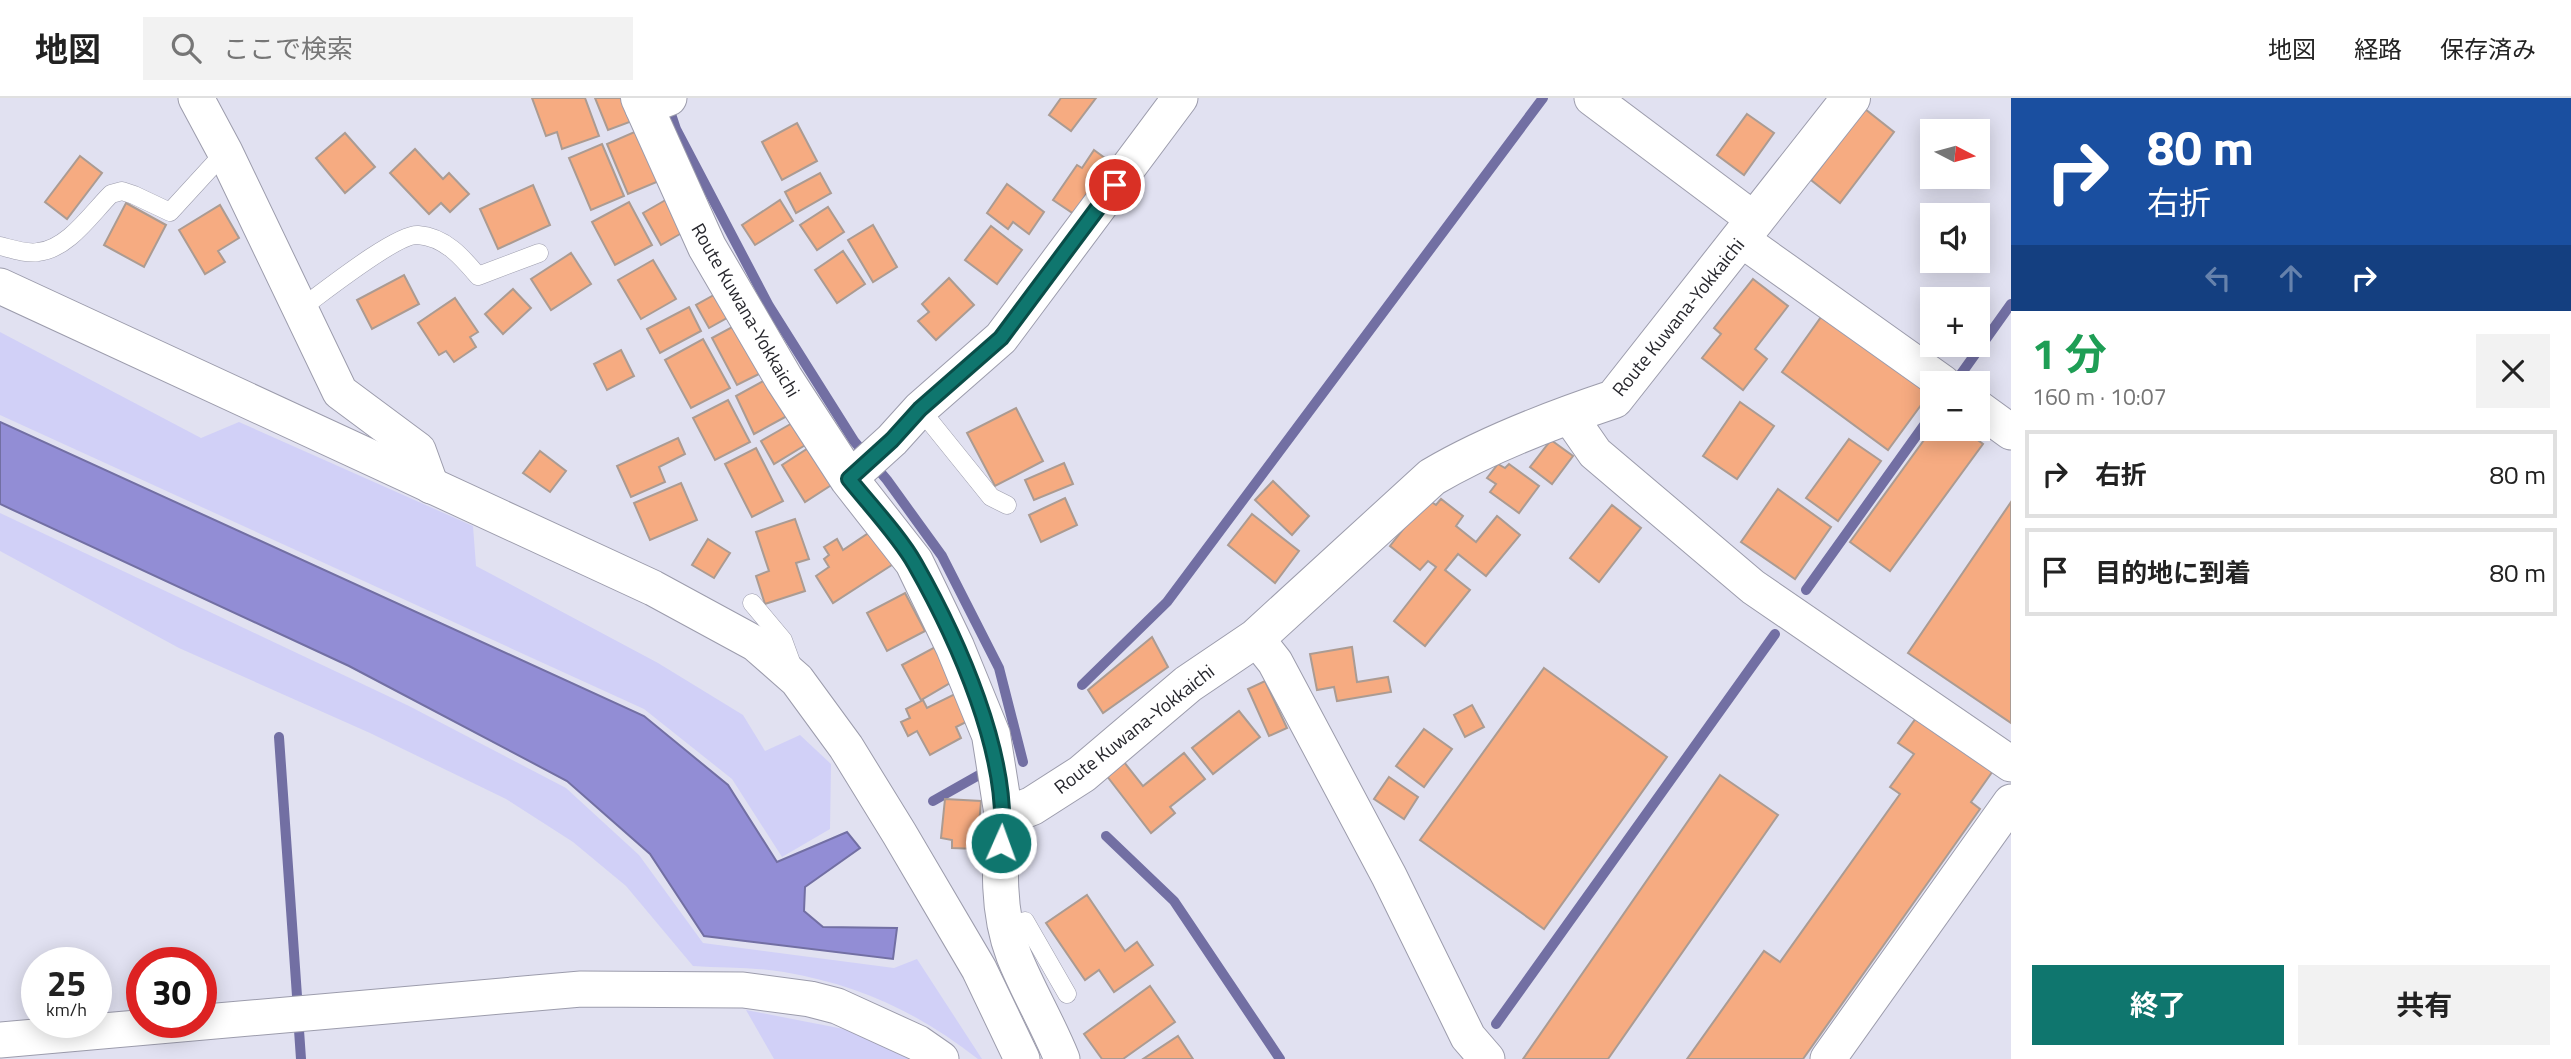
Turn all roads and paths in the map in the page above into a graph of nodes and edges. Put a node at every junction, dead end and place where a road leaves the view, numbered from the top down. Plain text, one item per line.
1 (196, 98) edge
2 (1180, 98) edge
3 (1592, 98) edge
4 (1851, 98) edge
5 (650, 101) edge
6 (225, 152) junction
7 (1749, 230) junction
8 (0, 246) edge
9 (539, 253) dead end
10 (0, 286) edge
11 (300, 309) junction
12 (1928, 371) edge
13 (920, 409) junction
14 (1568, 414) junction
15 (1990, 417) edge
16 (2011, 432) edge
17 (849, 479) junction
18 (431, 486) junction
19 (1007, 505) dead end
20 (752, 603) dead end
21 (1256, 638) junction
22 (797, 680) junction
23 (2011, 764) edge
24 (2011, 802) edge
25 (1018, 811) junction
26 (1006, 927) junction
27 (1067, 994) dead end
28 (0, 1040) edge
29 (941, 1059) edge
30 (1022, 1059) edge
31 (1062, 1059) edge
32 (1487, 1059) edge
33 (1828, 1059) edge

1 - 6 street
2 - 13 street
3 - 7 street
4 - 7 main road, Route Kuwana-Yokkaichi
5 - 17 main road, Route Kuwana-Yokkaichi
6 - 8 lane
6 - 11 street
7 - 12 street
7 - 14 main road, Route Kuwana-Yokkaichi
9 - 11 lane
10 - 18 street
11 - 18 street
13 - 17 street
13 - 19 lane
14 - 21 main road, Route Kuwana-Yokkaichi
14 - 23 street
15 - 16 street
17 - 25 main road, Route Kuwana-Yokkaichi
18 - 22 street
20 - 22 lane
21 - 25 main road, Route Kuwana-Yokkaichi
21 - 32 street
22 - 30 street
24 - 33 street
25 - 26 street
26 - 27 lane
26 - 31 street
28 - 29 street

